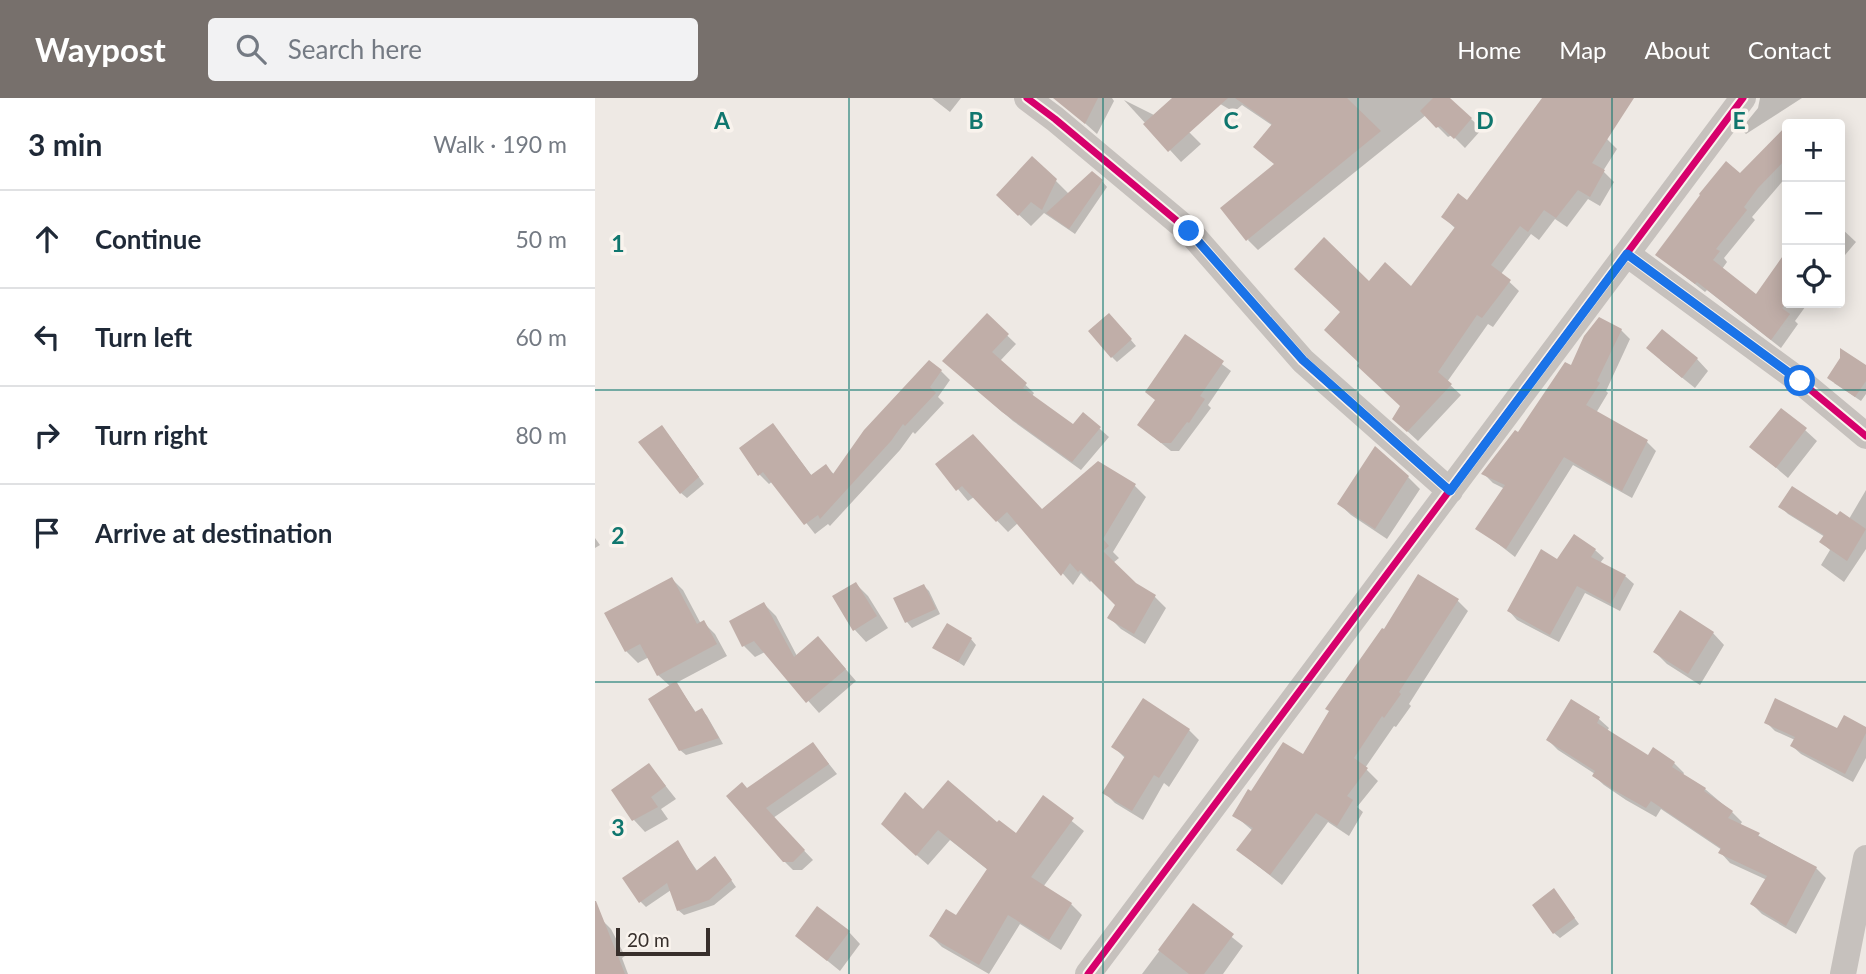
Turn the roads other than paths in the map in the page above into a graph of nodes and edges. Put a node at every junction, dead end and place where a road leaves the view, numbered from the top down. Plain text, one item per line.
1 (1027, 98) edge
2 (1744, 98) edge
3 (1627, 254) junction
4 (1866, 436) edge
5 (1450, 491) junction
6 (1866, 858) edge
7 (1088, 974) edge
8 (1843, 974) edge

1 - 5 street
2 - 3 street
3 - 4 street
3 - 5 street
5 - 7 street
6 - 8 street

